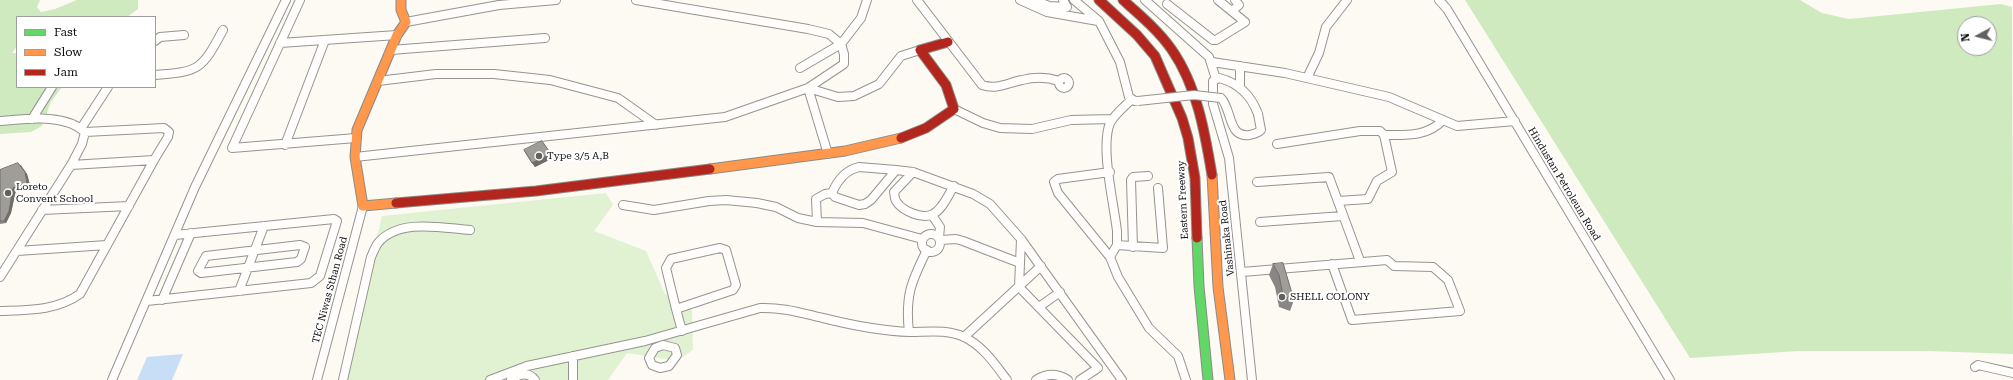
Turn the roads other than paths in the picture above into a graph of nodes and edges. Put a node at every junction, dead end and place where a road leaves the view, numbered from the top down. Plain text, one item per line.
1 (286, 0) edge
2 (300, 0) edge
3 (401, 0) edge
4 (556, 0) edge
5 (636, 0) edge
6 (866, 0) edge
7 (917, 0) edge
8 (1020, 0) edge
9 (1034, 0) edge
10 (1047, 0) edge
11 (1063, 0) edge
12 (1074, 0) edge
13 (1100, 0) edge
14 (1123, 0) edge
15 (1145, 0) edge
16 (1153, 0) edge
17 (1218, 0) edge
18 (1235, 0) edge
19 (1347, 0) edge
20 (1439, 0) edge
21 (499, 3) edge
22 (1170, 3) edge
23 (1055, 8) junction
24 (1232, 10) junction
25 (1099, 21) junction
26 (406, 22) junction
27 (223, 30) dead end
28 (1192, 34) dead end
29 (184, 35) dead end
30 (397, 35) junction
31 (545, 38) dead end
32 (325, 40) junction
33 (156, 41) edge
34 (948, 42) junction
35 (280, 43) junction
36 (841, 44) junction
37 (391, 50) junction
38 (920, 50) junction
39 (1212, 62) junction
40 (1240, 66) junction
41 (800, 68) dead end
42 (156, 75) edge
43 (1307, 78) junction
44 (1216, 79) junction
45 (378, 81) junction
46 (1059, 81) dead end
47 (1240, 87) junction
48 (51, 88) edge
49 (107, 88) edge
50 (808, 88) junction
51 (1134, 101) junction
52 (954, 109) junction
53 (32, 119) junction
54 (1111, 119) junction
55 (1442, 120) junction
56 (0, 121) edge
57 (1515, 121) junction
58 (656, 125) junction
59 (83, 130) junction
60 (1384, 135) junction
61 (356, 138) junction
62 (1277, 144) dead end
63 (285, 145) junction
64 (828, 154) junction
65 (355, 157) junction
66 (154, 160) junction
67 (72, 165) junction
68 (896, 170) junction
69 (913, 172) junction
70 (1110, 172) junction
71 (1148, 176) dead end
72 (1257, 182) dead end
73 (954, 186) junction
74 (1158, 188) dead end
75 (832, 193) junction
76 (1338, 201) junction
77 (623, 205) dead end
78 (129, 206) junction
79 (364, 206) junction
80 (42, 210) junction
81 (932, 214) junction
82 (1343, 216) junction
83 (817, 222) junction
84 (1260, 222) dead end
85 (264, 226) junction
86 (470, 230) dead end
87 (191, 233) junction
88 (175, 235) junction
89 (940, 238) junction
90 (1021, 238) junction
91 (922, 239) junction
92 (107, 245) junction
93 (1117, 245) junction
94 (1133, 247) junction
95 (255, 250) junction
96 (927, 250) junction
97 (17, 251) junction
98 (1110, 257) junction
99 (1360, 261) junction
100 (1020, 263) junction
101 (1332, 264) junction
102 (1041, 266) junction
103 (248, 267) junction
104 (1242, 272) junction
105 (0, 277) edge
106 (1019, 287) junction
107 (239, 291) junction
108 (1060, 292) junction
109 (162, 300) junction
110 (147, 302) junction
111 (1039, 307) junction
112 (676, 309) junction
113 (0, 311) edge
114 (678, 332) junction
115 (909, 332) junction
116 (964, 337) junction
117 (645, 341) junction
118 (675, 348) junction
119 (652, 351) junction
120 (573, 356) junction
121 (1109, 361) junction
122 (1975, 367) dead end
123 (1098, 368) junction
124 (2013, 373) edge
125 (514, 375) edge
126 (112, 380) edge
127 (318, 380) edge
128 (343, 380) edge
129 (490, 380) edge
130 (535, 380) edge
131 (573, 380) edge
132 (1007, 380) edge
133 (1036, 380) edge
134 (1068, 380) edge
135 (1080, 380) edge
136 (1122, 380) edge
137 (1186, 380) edge
138 (1208, 380) edge
139 (1230, 380) edge
140 (1252, 380) edge
141 (1670, 380) edge

1 - 88 street
2 - 35 street
3 - 26 main road
4 - 21 street
5 - 36 street
6 - 36 street
7 - 34 street
8 - 25 street
9 - 23 street
10 - 23 street
11 - 23 street
12 - 25 street
13 - 138 main road, Eastern Freeway
14 - 139 main road
15 - 39 street
16 - 22 street
17 - 24 street
18 - 24 street
19 - 43 street
20 - 57 street, Hindustan Petroleum Road
21 - 26 street
22 - 24 street
22 - 28 street
25 - 51 street
26 - 30 main road
27 - 42 street
29 - 33 street
30 - 32 street
30 - 37 main road
31 - 37 street
32 - 35 street
32 - 63 street
34 - 38 main road
34 - 46 street
35 - 63 street
36 - 41 street
36 - 50 street
37 - 45 main road
38 - 50 street
38 - 52 main road
39 - 40 street
39 - 44 street
40 - 43 street
40 - 47 street
43 - 55 street
44 - 47 street
44 - 104 street, Vashinaka Road
45 - 58 street
45 - 61 main road
47 - 51 street, bridge
48 - 53 street
49 - 59 street
50 - 58 street
50 - 64 street
51 - 54 street
52 - 54 street
52 - 64 main road
53 - 56 street
53 - 59 street
54 - 70 street
55 - 57 street
55 - 60 street
57 - 141 street, Hindustan Petroleum Road
58 - 65 street
59 - 66 street
59 - 67 street
60 - 62 street
60 - 76 street
61 - 63 street
61 - 65 main road
64 - 79 main road
65 - 79 main road
66 - 67 street
66 - 78 street
67 - 80 street
68 - 69 street
68 - 75 street
68 - 75 street
69 - 73 street
69 - 81 street
70 - 93 street
70 - 98 street
71 - 94 street
72 - 76 street
73 - 81 street
73 - 90 street
74 - 94 street
75 - 83 street
76 - 82 street
77 - 83 street
78 - 80 street
78 - 92 street
79 - 127 street, TEC Niwas Sthan Road
80 - 97 street
81 - 89 street
82 - 84 street
82 - 99 street
83 - 91 street
85 - 87 street
85 - 95 street
85 - 107 street
86 - 128 street
87 - 88 street
87 - 109 street
88 - 110 street
89 - 91 street
89 - 96 street
89 - 100 street
90 - 100 street
90 - 102 street
91 - 96 street
92 - 97 street
92 - 113 street
93 - 94 street
93 - 98 street
95 - 103 street
95 - 103 street
95 - 103 street
96 - 115 street
97 - 105 street
98 - 137 street
99 - 101 street
99 - 101 street
100 - 106 street
101 - 104 street
102 - 106 street
102 - 108 street
103 - 107 street
104 - 140 street, Vashinaka Road
106 - 111 street
106 - 116 street
107 - 109 street
108 - 111 street
108 - 121 street
109 - 110 street
110 - 126 street
111 - 123 street
112 - 112 street
112 - 114 street
114 - 115 street
114 - 117 street
114 - 118 street
115 - 116 street
116 - 132 street
117 - 119 street
117 - 120 street
118 - 119 street
118 - 119 street
120 - 125 street
120 - 131 street
121 - 123 street
121 - 136 street
122 - 124 street
123 - 135 street
125 - 129 street
125 - 130 street
133 - 134 street

